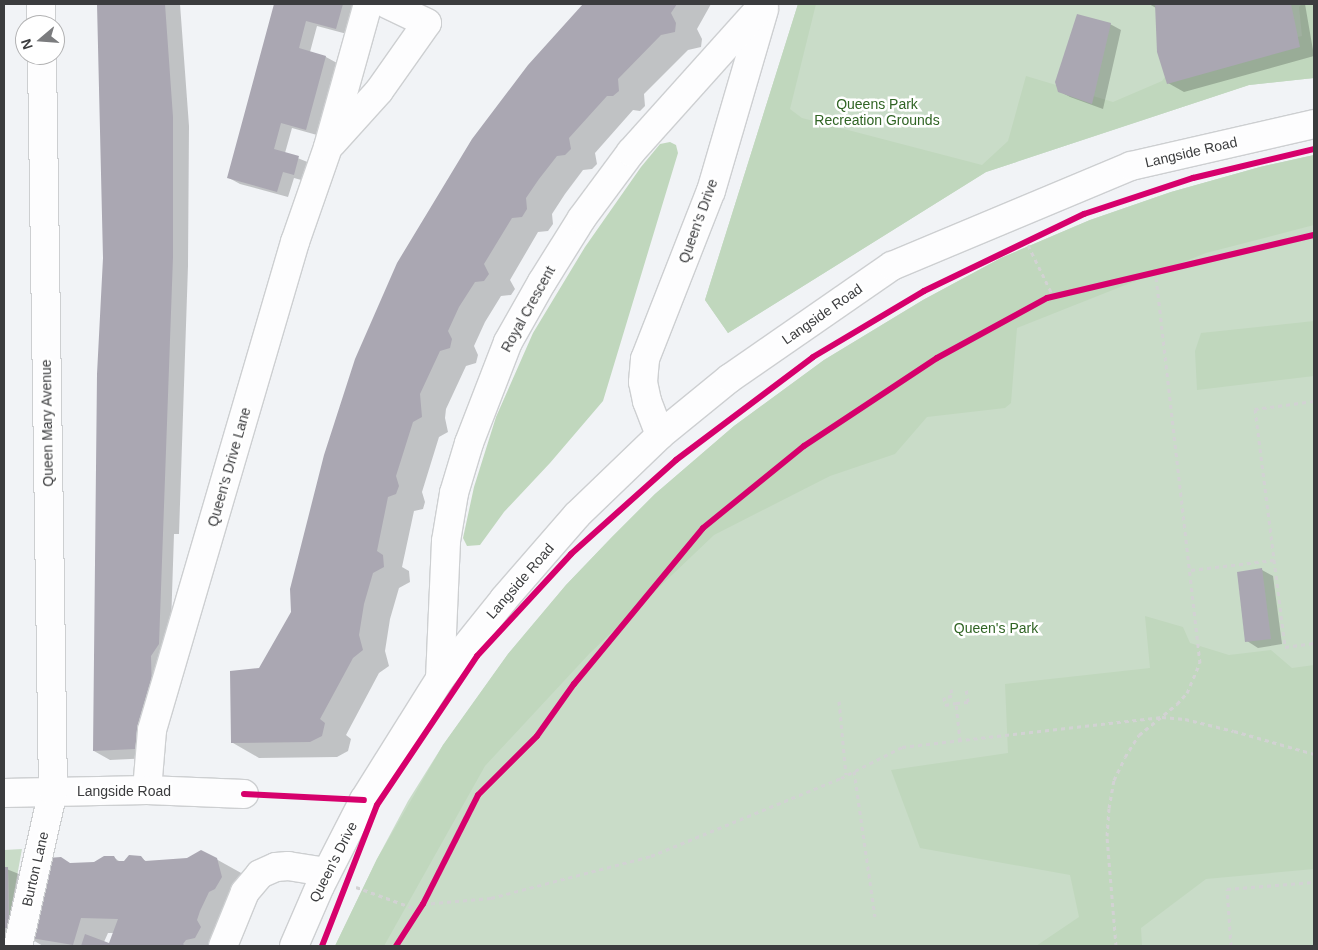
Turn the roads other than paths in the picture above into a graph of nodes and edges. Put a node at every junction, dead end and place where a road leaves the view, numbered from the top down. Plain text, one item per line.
1 (368, 4) edge
2 (387, 4) edge
3 (765, 4) edge
4 (42, 65) edge
5 (1314, 124) edge
6 (328, 147) junction
7 (660, 435) junction
8 (440, 679) junction
9 (147, 790) junction
10 (53, 791) junction
11 (4, 793) edge
12 (244, 794) dead end
13 (337, 878) junction
14 (18, 946) edge
15 (223, 946) edge
16 (294, 946) edge

1 - 6 street, Queen's Drive Lane
2 - 6 street, Queen's Drive Lane
3 - 7 street, Queen's Drive
3 - 8 street, Royal Crescent
4 - 10 street, Queen Mary Avenue
5 - 7 street, Langside Road
6 - 9 street, Queen's Drive Lane
7 - 8 street, Langside Road
8 - 13 street, Queen's Drive
9 - 10 street, Langside Road
9 - 12 street, Langside Road
10 - 11 street, Langside Road
10 - 14 street, Burton Lane
13 - 15 street
13 - 16 street, Queen's Drive

